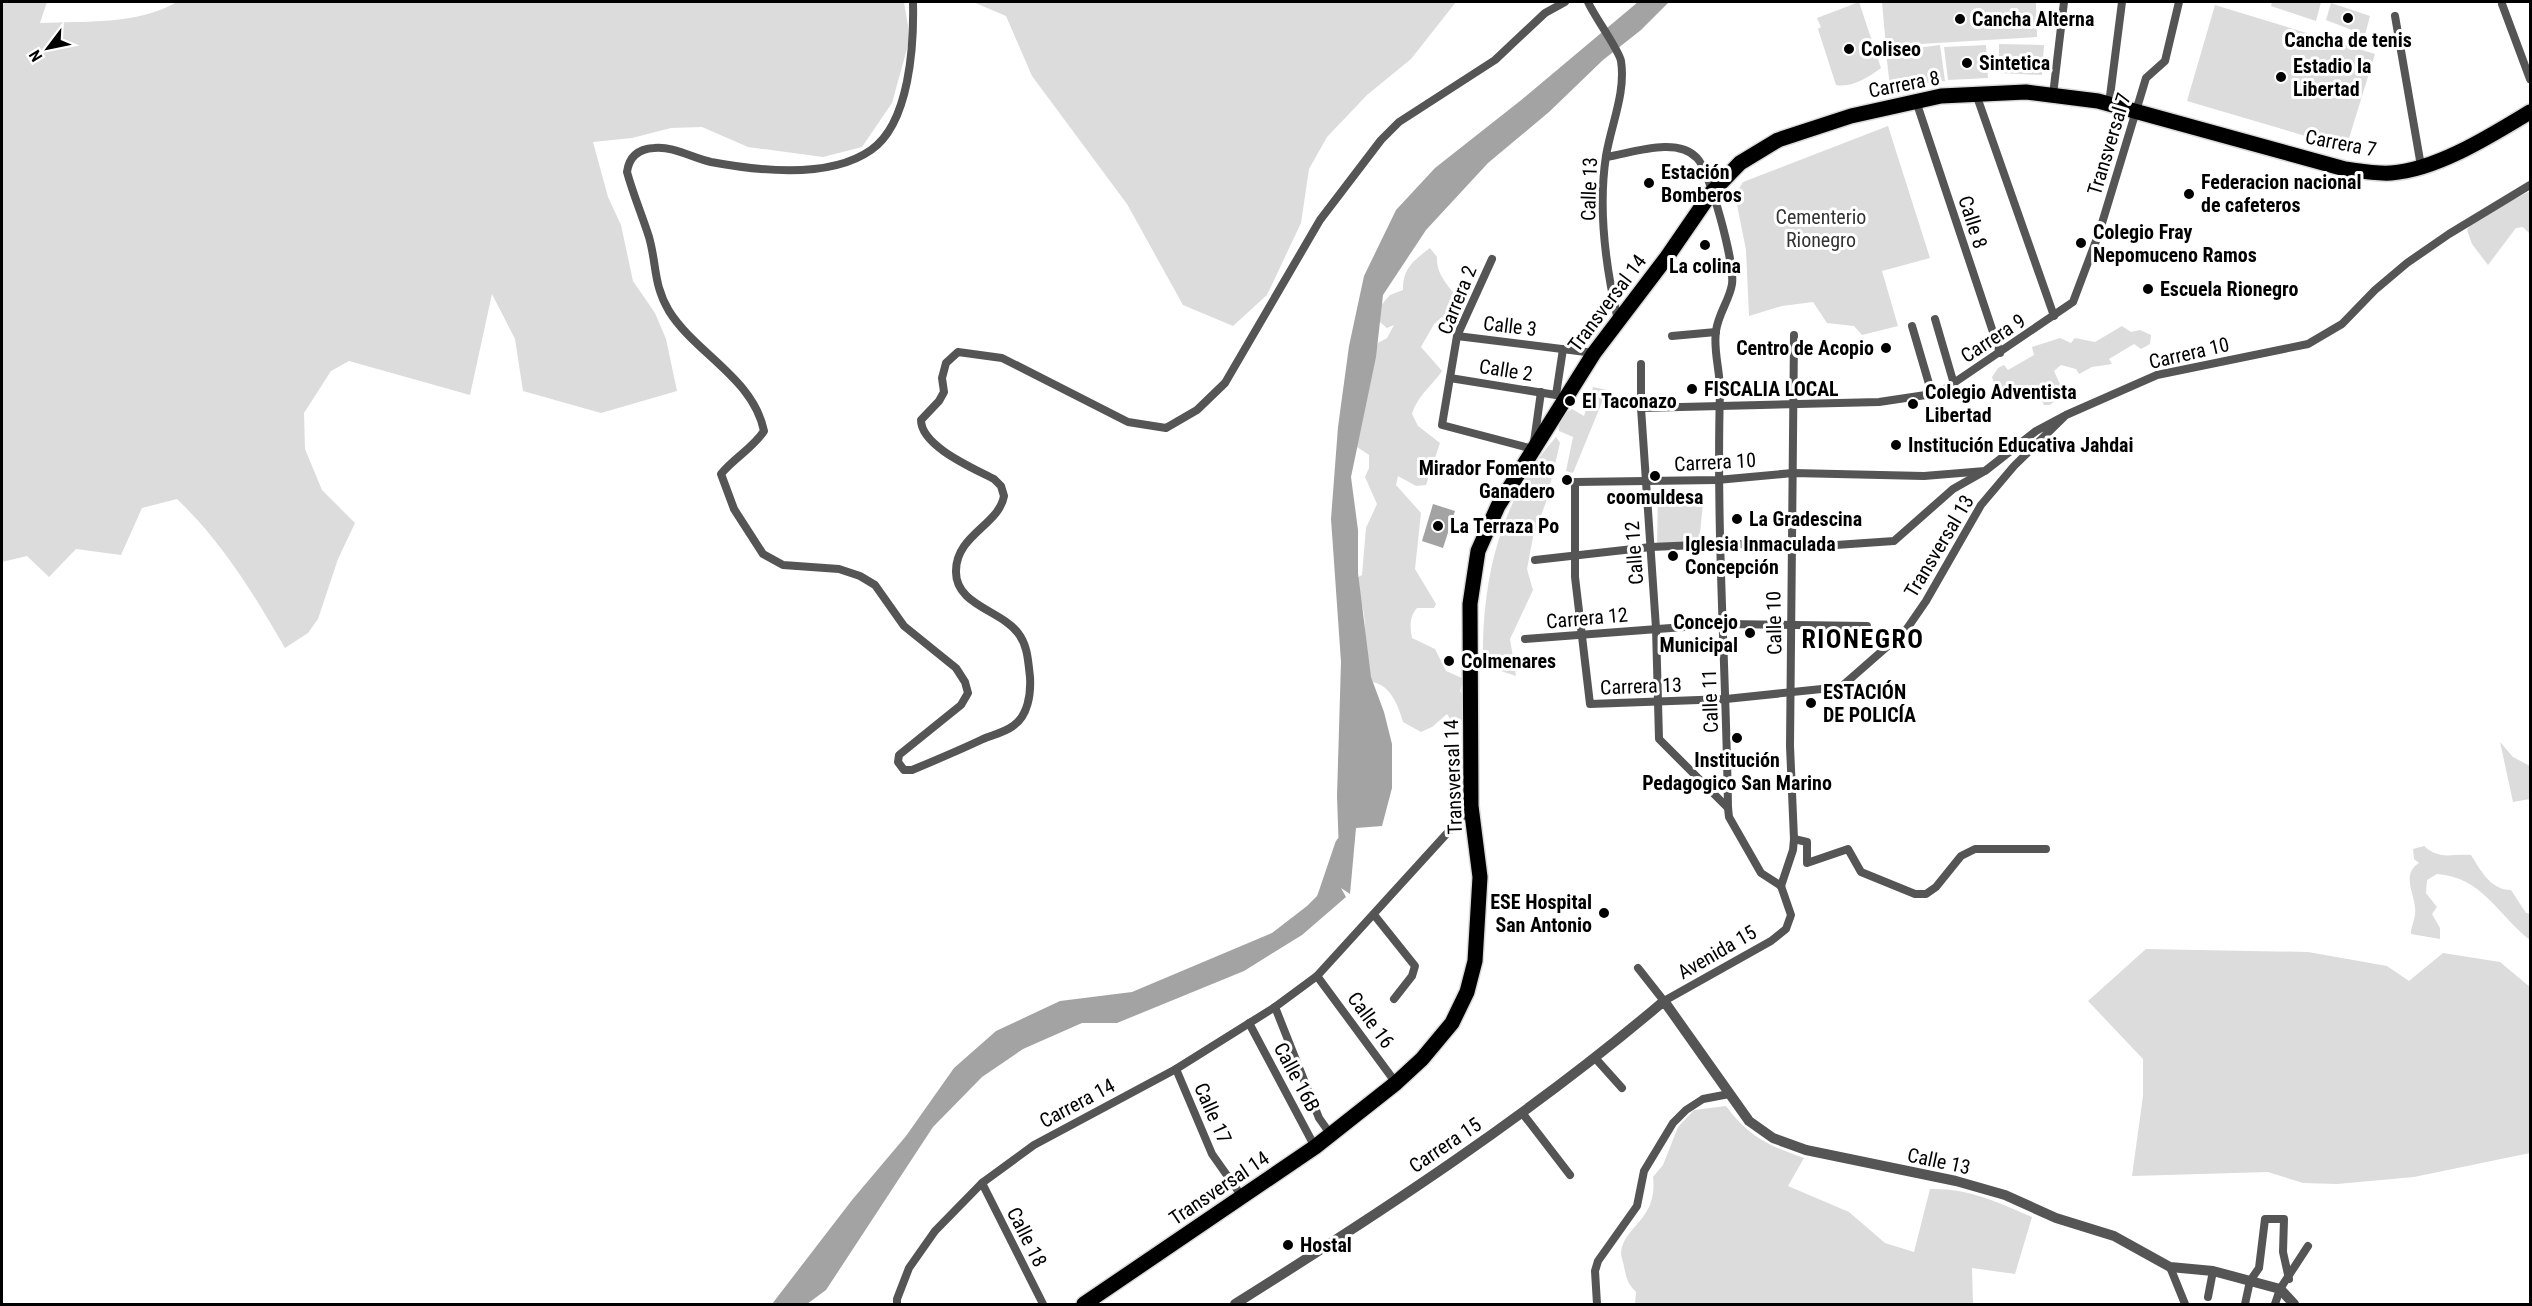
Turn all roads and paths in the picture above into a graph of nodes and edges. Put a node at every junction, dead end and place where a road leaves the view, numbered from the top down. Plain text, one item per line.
1 (913, 2) edge
2 (1565, 2) edge
3 (1588, 2) edge
4 (2064, 2) edge
5 (2122, 2) edge
6 (2179, 2) edge
7 (2502, 4) dead end
8 (2396, 16) dead end
9 (2530, 79) edge
10 (1976, 94) junction
11 (2053, 96) junction
12 (1916, 101) junction
13 (2109, 104) junction
14 (2136, 111) junction
15 (2530, 112) edge
16 (1758, 152) joint
17 (1606, 157) junction
18 (2421, 166) junction
19 (2530, 185) edge
20 (1711, 193) junction
21 (1492, 260) dead end
22 (2073, 302) joint
23 (2054, 316) junction
24 (1935, 319) dead end
25 (1618, 320) junction
26 (1912, 326) dead end
27 (1716, 332) junction
28 (1794, 335) dead end
29 (1458, 336) junction
30 (1672, 336) dead end
31 (1563, 349) junction
32 (1594, 353) junction
33 (2000, 353) junction
34 (1641, 364) dead end
35 (1450, 378) junction
36 (1954, 384) junction
37 (1540, 392) junction
38 (1932, 394) junction
39 (1792, 404) junction
40 (1718, 406) junction
41 (1641, 408) junction
42 (2066, 415) junction
43 (1533, 449) junction
44 (1985, 471) junction
45 (1793, 473) junction
46 (1718, 480) junction
47 (1646, 482) junction
48 (1720, 544) junction
49 (1790, 545) junction
50 (1651, 547) junction
51 (1574, 556) junction
52 (1534, 560) dead end
53 (1724, 624) junction
54 (1790, 625) junction
55 (1868, 626) dead end
56 (1656, 628) junction
57 (1582, 635) junction
58 (1525, 639) dead end
59 (1836, 687) joint
60 (1792, 691) junction
61 (1726, 699) junction
62 (1656, 702) junction
63 (1471, 807) junction
64 (1728, 808) junction
65 (1794, 839) junction
66 (2046, 849) dead end
67 (1781, 886) junction
68 (1375, 916) junction
69 (1638, 968) dead end
70 (1317, 976) junction
71 (1394, 999) dead end
72 (1664, 1001) junction
73 (1275, 1006) junction
74 (1249, 1023) junction
75 (1596, 1059) junction
76 (1176, 1069) junction
77 (1396, 1083) junction
78 (1622, 1088) dead end
79 (1729, 1094) junction
80 (1523, 1114) junction
81 (1331, 1135) junction
82 (1315, 1147) junction
83 (1570, 1175) dead end
84 (982, 1183) junction
85 (1243, 1198) junction
86 (2308, 1246) dead end
87 (2170, 1267) junction
88 (2214, 1271) junction
89 (2289, 1279) junction
90 (2250, 1281) junction
91 (2280, 1289) junction
92 (2208, 1297) dead end
93 (897, 1305) edge
94 (1043, 1305) edge
95 (1084, 1305) edge
96 (1235, 1305) edge
97 (1597, 1305) edge
98 (2185, 1305) edge
99 (2245, 1305) edge
100 (2276, 1305) edge
101 (2294, 1305) edge

1 - 2 street
3 - 17 street, Calle 13
4 - 11 street
5 - 13 street
6 - 14 street, Transversal 7
7 - 9 street
8 - 18 street
10 - 11 highway, Carrera 8
10 - 12 highway, Carrera 8
10 - 23 street
11 - 13 highway, Carrera 8
12 - 16 highway, Carrera 8
12 - 33 street, Calle 8
13 - 14 highway, Carrera 8
14 - 18 highway, Carrera 7
14 - 22 street, Transversal 7
15 - 18 highway, Carrera 7
16 - 20 highway, Transversal 14
17 - 20 street, Calle 11
17 - 25 street, Calle 13
19 - 42 street, Carrera 10
20 - 25 highway, Transversal 14
20 - 27 street, Calle 11
21 - 29 street, Carrera 2
22 - 23 street, Carrera 9
23 - 33 street, Carrera 9
24 - 36 street
25 - 32 highway, Transversal 14
26 - 38 street
27 - 30 street
27 - 40 street, Calle 11
28 - 39 street, Calle 10
29 - 31 street, Calle 3
29 - 35 street, Carrera 2
31 - 32 street, Calle 3
31 - 37 street, Calle 2
32 - 43 highway, Transversal 14
33 - 36 street, Carrera 9
34 - 41 street, Calle 12
35 - 37 street, Calle 2
35 - 43 street, Carrera 2
36 - 38 street, Carrera 9
37 - 43 street
38 - 39 street, Carrera 9
39 - 40 street, Carrera 9
39 - 45 street, Calle 10
40 - 41 street, Carrera 9
40 - 46 street, Calle 11
41 - 47 street, Calle 12
42 - 44 street, Carrera 10
42 - 59 street, Transversal 13
43 - 63 highway, Transversal 14
44 - 45 street, Carrera 10
44 - 49 street
45 - 46 street, Carrera 10
45 - 49 street, Calle 10
46 - 47 street, Carrera 10
46 - 48 street, Calle 11
47 - 50 street, Calle 12
47 - 51 street, Carrera 10
48 - 49 street
48 - 50 street
48 - 53 street, Calle 11
49 - 54 street, Calle 10
50 - 51 street
50 - 56 street, Calle 12
51 - 52 street
51 - 57 street
53 - 54 street, Carrera 12
53 - 56 street, Carrera 12
53 - 61 street, Calle 11
54 - 55 street, Carrera 12
54 - 60 street, Calle 10
56 - 57 street, Carrera 12
56 - 62 street, Calle 12
57 - 58 street, Carrera 12
57 - 62 street, Carrera 13
59 - 60 street, Carrera 13
60 - 61 street, Carrera 13
60 - 65 street, Calle 10
61 - 62 street, Carrera 13
61 - 64 street, Calle 11
62 - 64 street, Calle 12
63 - 68 street, Carrera 14
63 - 77 highway, Transversal 14
64 - 67 street
65 - 66 street, Calle 10
65 - 67 street, Calle 10
67 - 72 street, Avenida 15
68 - 70 street, Carrera 14
68 - 71 street
69 - 72 street, Calle 13
70 - 73 street, Carrera 14
70 - 77 street, Calle 16
72 - 75 street, Carrera 15
72 - 79 street, Calle 13
73 - 74 street, Carrera 14
73 - 81 street
74 - 76 street, Carrera 14
74 - 82 street, Calle 16B
75 - 78 street
75 - 80 street, Carrera 15
76 - 84 street, Carrera 14
76 - 85 street, Calle 17
77 - 81 highway, Transversal 14
79 - 87 street, Calle 13
79 - 97 street
80 - 83 street
80 - 96 street, Carrera 15
81 - 82 highway, Transversal 14
82 - 85 highway, Transversal 14
84 - 93 street, Carrera 14
84 - 94 street, Calle 18
85 - 95 highway, Transversal 14
86 - 89 street
87 - 88 street, Calle 13
87 - 98 street
88 - 90 street, Calle 13
88 - 92 street
89 - 90 street
89 - 91 street
90 - 91 street, Calle 13
90 - 99 street
91 - 100 street
91 - 101 street

